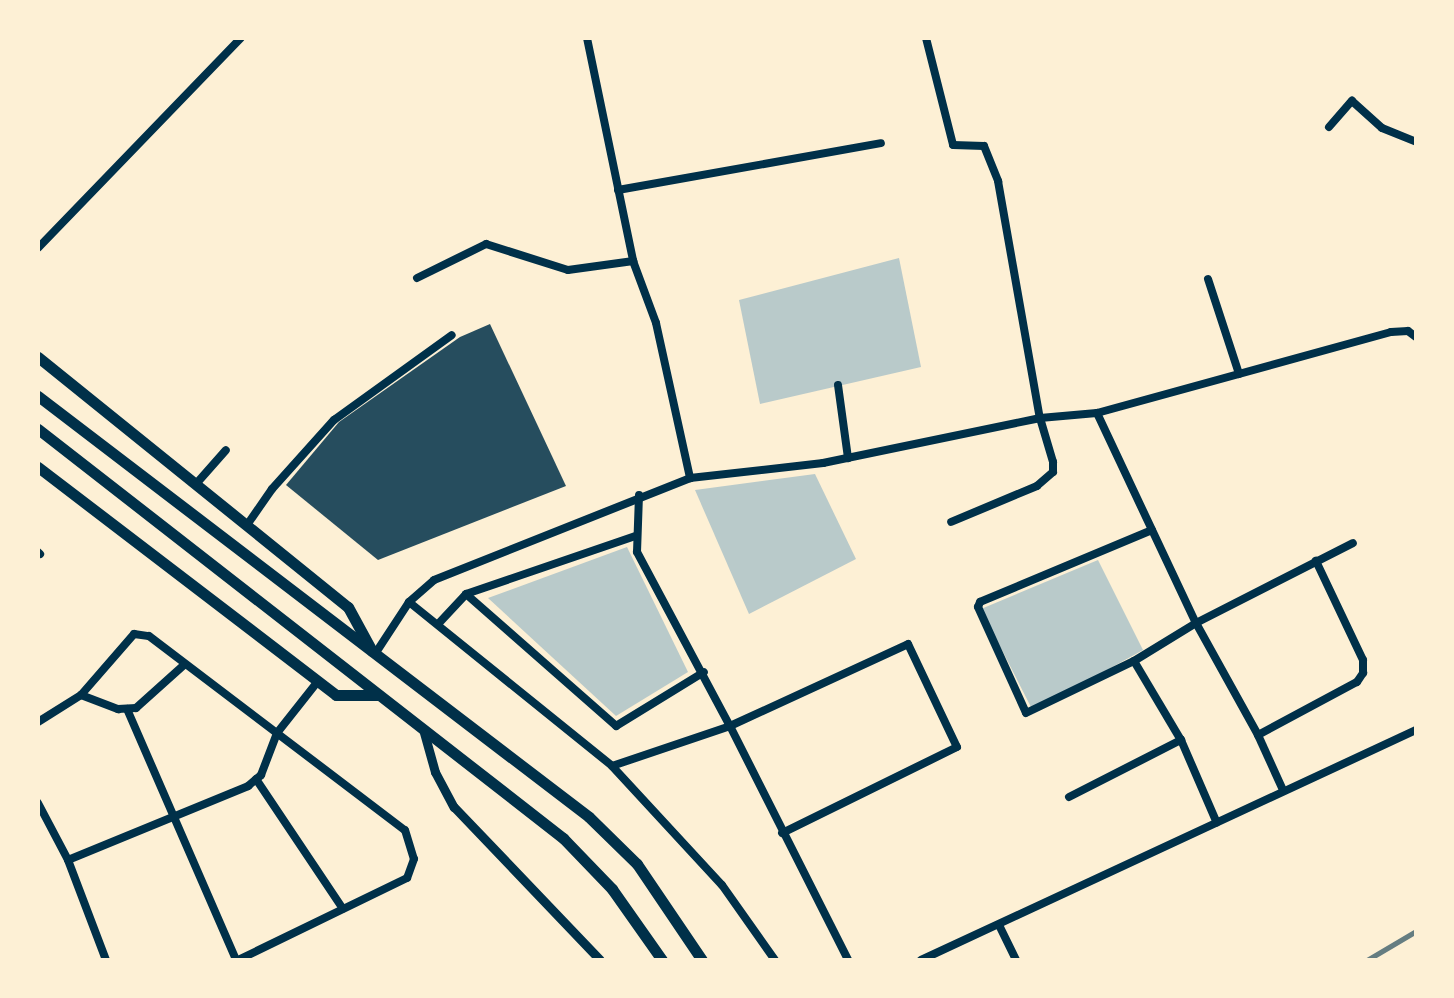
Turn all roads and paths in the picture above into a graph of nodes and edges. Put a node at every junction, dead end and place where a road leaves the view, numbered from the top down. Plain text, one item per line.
1 (241, 38) edge
2 (587, 38) edge
3 (926, 38) edge
4 (1329, 127) dead end
5 (1416, 142) edge
6 (881, 144) dead end
7 (618, 190) junction
8 (38, 248) edge
9 (633, 261) junction
10 (417, 278) dead end
11 (1208, 279) dead end
12 (452, 335) dead end
13 (1416, 336) edge
14 (38, 357) edge
15 (1239, 374) junction
16 (838, 385) dead end
17 (38, 396) edge
18 (1098, 413) junction
19 (1040, 418) junction
20 (38, 429) edge
21 (226, 450) dead end
22 (848, 458) junction
23 (38, 467) edge
24 (690, 478) junction
25 (196, 484) junction
26 (639, 495) junction
27 (951, 522) dead end
28 (246, 525) junction
29 (1152, 530) junction
30 (636, 536) junction
31 (1353, 544) dead end
32 (1316, 561) junction
33 (466, 594) junction
34 (409, 602) junction
35 (440, 622) junction
36 (1196, 623) junction
37 (374, 654) junction
38 (1134, 661) junction
39 (184, 665) junction
40 (704, 672) junction
41 (318, 681) junction
42 (82, 695) junction
43 (378, 695) junction
44 (126, 709) junction
45 (38, 722) edge
46 (730, 726) junction
47 (423, 729) junction
48 (1416, 730) edge
49 (277, 734) junction
50 (1258, 734) junction
51 (1180, 740) junction
52 (612, 766) junction
53 (256, 779) junction
54 (1283, 790) junction
55 (1069, 797) dead end
56 (38, 803) edge
57 (171, 818) junction
58 (1217, 823) junction
59 (782, 834) junction
60 (68, 860) junction
61 (343, 909) junction
62 (999, 925) junction
63 (106, 960) edge
64 (237, 960) edge
65 (600, 960) edge
66 (662, 960) edge
67 (702, 960) edge
68 (775, 960) edge
69 (848, 960) edge
70 (920, 960) edge
71 (1016, 960) edge

1 - 8 street
2 - 7 street
3 - 19 street
4 - 5 street
6 - 7 street
7 - 9 street
9 - 10 street
9 - 24 street
11 - 15 street
12 - 28 street
13 - 15 street
14 - 25 main road
15 - 18 street
16 - 22 street
17 - 37 main road
18 - 19 street
18 - 29 street
19 - 22 street
19 - 27 street
20 - 43 main road
21 - 25 street
22 - 24 street
23 - 41 main road
24 - 26 street
25 - 28 main road
26 - 30 street
26 - 34 street
28 - 37 main road
29 - 36 street
29 - 38 street
30 - 33 street
30 - 40 street
31 - 32 street
32 - 36 street
32 - 50 street
33 - 35 street
33 - 40 street
34 - 35 street
34 - 37 street
35 - 52 street
36 - 38 street
36 - 50 street
37 - 67 main road
38 - 51 street
39 - 42 street
39 - 44 street
39 - 49 street
40 - 46 street
41 - 43 main road
41 - 49 street
42 - 44 street
42 - 45 street
43 - 47 main road
44 - 57 street
46 - 52 street
46 - 59 street
46 - 59 street
47 - 65 street
47 - 66 main road
48 - 54 street
49 - 53 street
49 - 61 street
50 - 54 street
51 - 55 street
51 - 58 street
52 - 68 street
53 - 57 street
53 - 61 street
54 - 58 street
56 - 60 street
57 - 60 street
57 - 64 street
58 - 62 street
59 - 69 street
60 - 63 street
61 - 64 street
62 - 70 street
62 - 71 street

